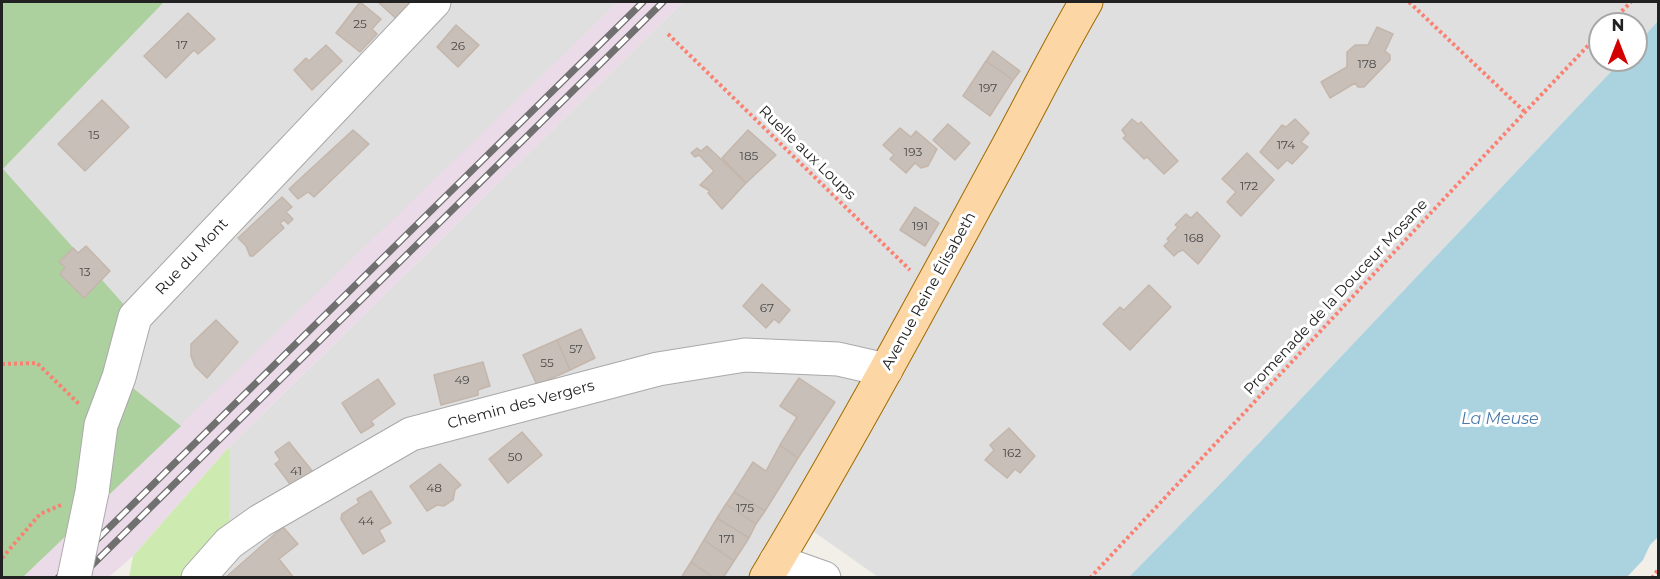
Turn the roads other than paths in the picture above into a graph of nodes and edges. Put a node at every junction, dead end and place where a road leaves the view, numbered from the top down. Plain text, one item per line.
1 (434, 2) edge
2 (1086, 2) edge
3 (886, 370) junction
4 (771, 569) edge
5 (74, 578) edge
6 (198, 578) edge
7 (824, 578) edge

1 - 5 street, Rue du Mont, bridge
2 - 3 main road, Avenue Reine Élisabeth
3 - 4 main road, Avenue Reine Élisabeth
3 - 6 street, Chemin des Vergers
4 - 7 street

